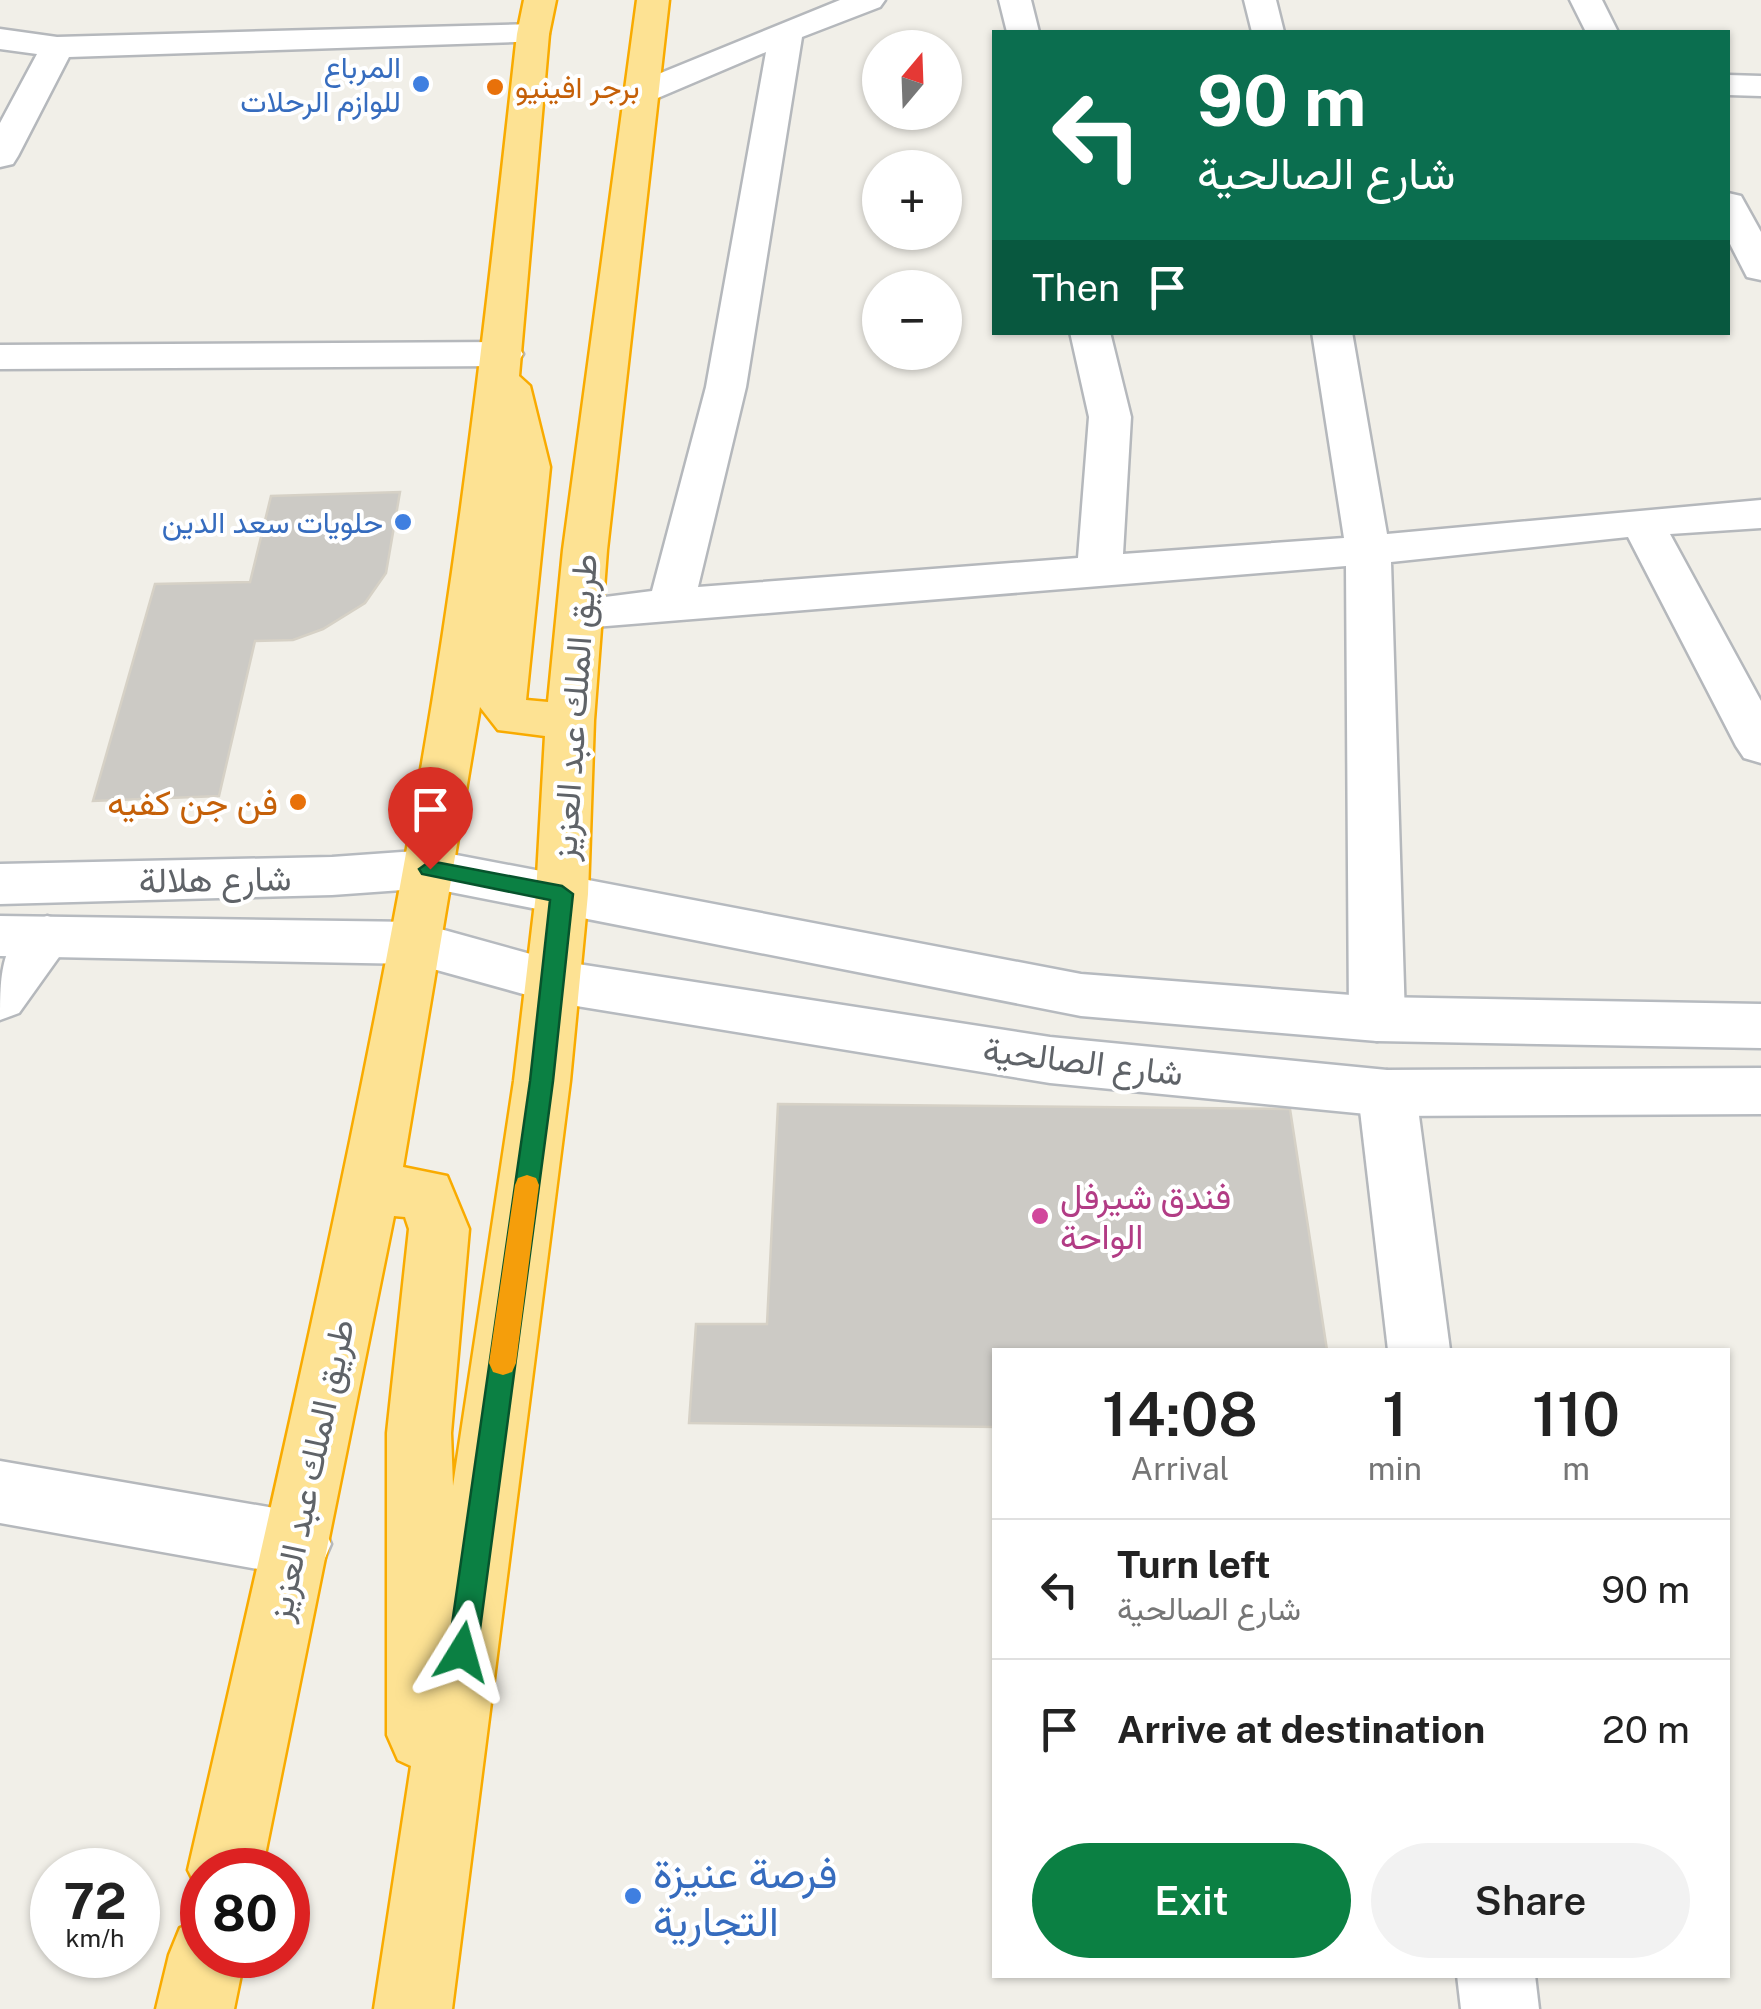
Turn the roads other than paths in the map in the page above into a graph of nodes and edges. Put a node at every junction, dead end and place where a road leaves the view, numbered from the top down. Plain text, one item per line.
1 (652, 0) edge
2 (870, 0) edge
3 (1016, 0) edge
4 (1260, 0) edge
5 (1586, 0) edge
6 (536, 17) edge
7 (1023, 30) edge
8 (1268, 30) edge
9 (1601, 30) edge
10 (786, 32) junction
11 (0, 40) edge
12 (56, 47) junction
13 (1730, 85) edge
14 (1761, 86) edge
15 (641, 93) junction
16 (0, 156) edge
17 (1730, 209) edge
18 (1750, 254) edge
19 (1091, 335) edge
20 (1332, 335) edge
21 (503, 354) junction
22 (0, 357) edge
23 (1761, 514) edge
24 (1642, 522) junction
25 (1368, 550) junction
26 (1100, 571) junction
27 (672, 604) junction
28 (582, 613) junction
29 (570, 720) junction
30 (1761, 746) edge
31 (430, 869) junction
32 (0, 884) edge
33 (562, 894) junction
34 (24, 936) edge
35 (416, 943) junction
36 (552, 981) junction
37 (0, 998) edge
38 (1377, 1019) junction
39 (1761, 1026) edge
40 (1761, 1091) edge
41 (1387, 1093) junction
42 (367, 1189) junction
43 (1419, 1348) edge
44 (0, 1492) edge
45 (297, 1544) junction
46 (230, 1848) edge
47 (426, 1918) junction
48 (201, 1978) edge
49 (1496, 1978) edge
50 (195, 2009) edge
51 (413, 2009) edge
52 (1500, 2009) edge

1 - 15 highway, طريق الملك عبد العزيز
2 - 10 street
3 - 7 street
4 - 8 street
5 - 9 street
6 - 12 street
6 - 21 highway, طريق الملك عبد العزيز
10 - 15 street
10 - 27 street
11 - 12 street
12 - 16 street
13 - 14 street
15 - 28 highway, طريق الملك عبد العزيز
17 - 18 street
19 - 26 street
20 - 25 street
21 - 22 street
21 - 29 highway
21 - 31 highway, طريق الملك عبد العزيز
23 - 24 street
24 - 25 street
24 - 30 street
25 - 26 street
25 - 38 street
26 - 27 street
27 - 28 street
28 - 29 highway, طريق الملك عبد العزيز
29 - 33 highway, طريق الملك عبد العزيز
31 - 32 street, شارع هلالة
31 - 33 street, شارع الصالحية
31 - 35 highway, طريق الملك عبد العزيز
33 - 36 highway, طريق الملك عبد العزيز
33 - 38 street, شارع الصالحية
34 - 35 street, شارع هلالة
34 - 37 street
35 - 36 street, شارع الصالحية
35 - 42 highway, طريق الملك عبد العزيز
36 - 41 street, شارع الصالحية
36 - 47 highway, طريق الملك عبد العزيز
38 - 39 street, شارع الصالحية
40 - 41 street, شارع الصالحية
41 - 43 street
42 - 45 highway, طريق الملك عبد العزيز
42 - 47 highway
44 - 45 street
45 - 46 highway, طريق الملك عبد العزيز
47 - 51 highway, طريق الملك عبد العزيز
48 - 50 highway
49 - 52 street

